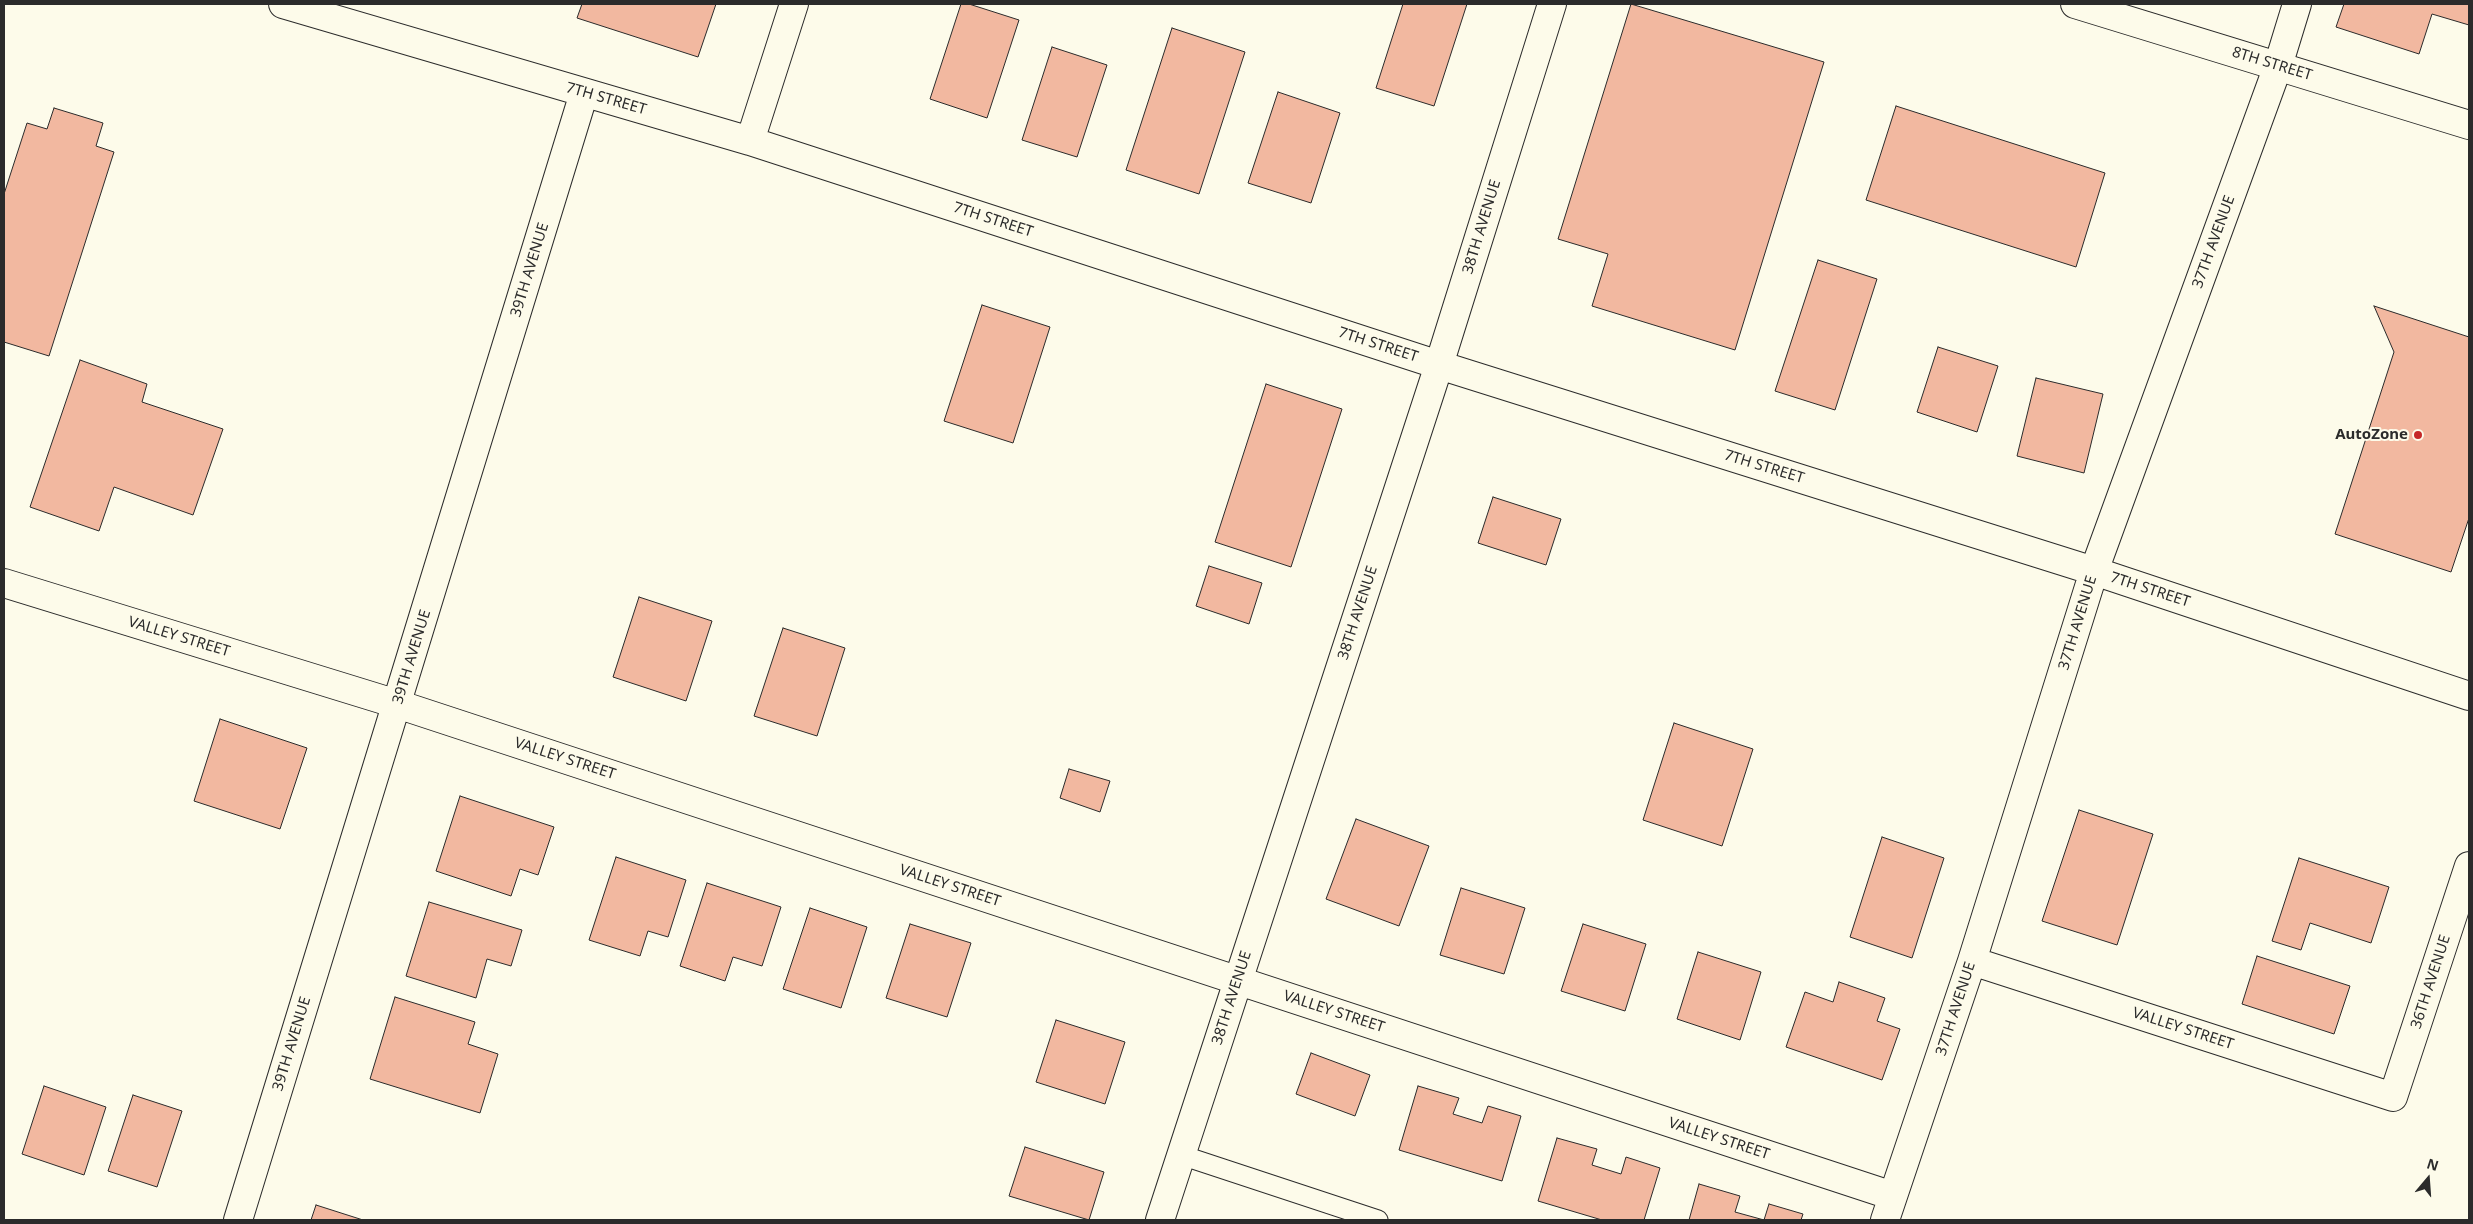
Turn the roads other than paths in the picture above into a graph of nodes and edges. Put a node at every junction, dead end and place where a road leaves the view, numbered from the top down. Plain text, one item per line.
1 (283, 4) edge
2 (794, 4) edge
3 (1552, 4) edge
4 (2076, 4) edge
5 (2297, 4) edge
6 (2278, 66) junction
7 (584, 93) junction
8 (2469, 125) edge
9 (750, 141) junction
10 (1439, 365) junction
11 (2094, 571) junction
12 (4, 583) edge
13 (2469, 696) edge
14 (397, 704) junction
15 (2469, 866) edge
16 (1972, 961) junction
17 (1238, 980) junction
18 (2393, 1097) joint
19 (1181, 1155) junction
20 (1889, 1208) edge
21 (238, 1220) edge
22 (1160, 1220) edge
23 (1378, 1220) edge

1 - 7 street, 7TH STREET
2 - 9 street
3 - 10 street, 38TH AVENUE
4 - 6 street, 8TH STREET
5 - 6 street, 37TH AVENUE
6 - 8 street, 8TH STREET
6 - 11 street, 37TH AVENUE
7 - 9 street, 7TH STREET
7 - 14 street, 39TH AVENUE
9 - 10 street, 7TH STREET
10 - 11 street, 7TH STREET
10 - 17 street, 38TH AVENUE
11 - 13 street, 7TH STREET
11 - 16 street, 37TH AVENUE
12 - 14 street, VALLEY STREET
14 - 17 street, VALLEY STREET
14 - 21 street, 39TH AVENUE
15 - 18 street, 36TH AVENUE
16 - 18 street, VALLEY STREET
16 - 20 street, 37TH AVENUE
17 - 19 street, 38TH AVENUE
17 - 20 street, VALLEY STREET
19 - 22 street, 38TH AVENUE
19 - 23 lane

